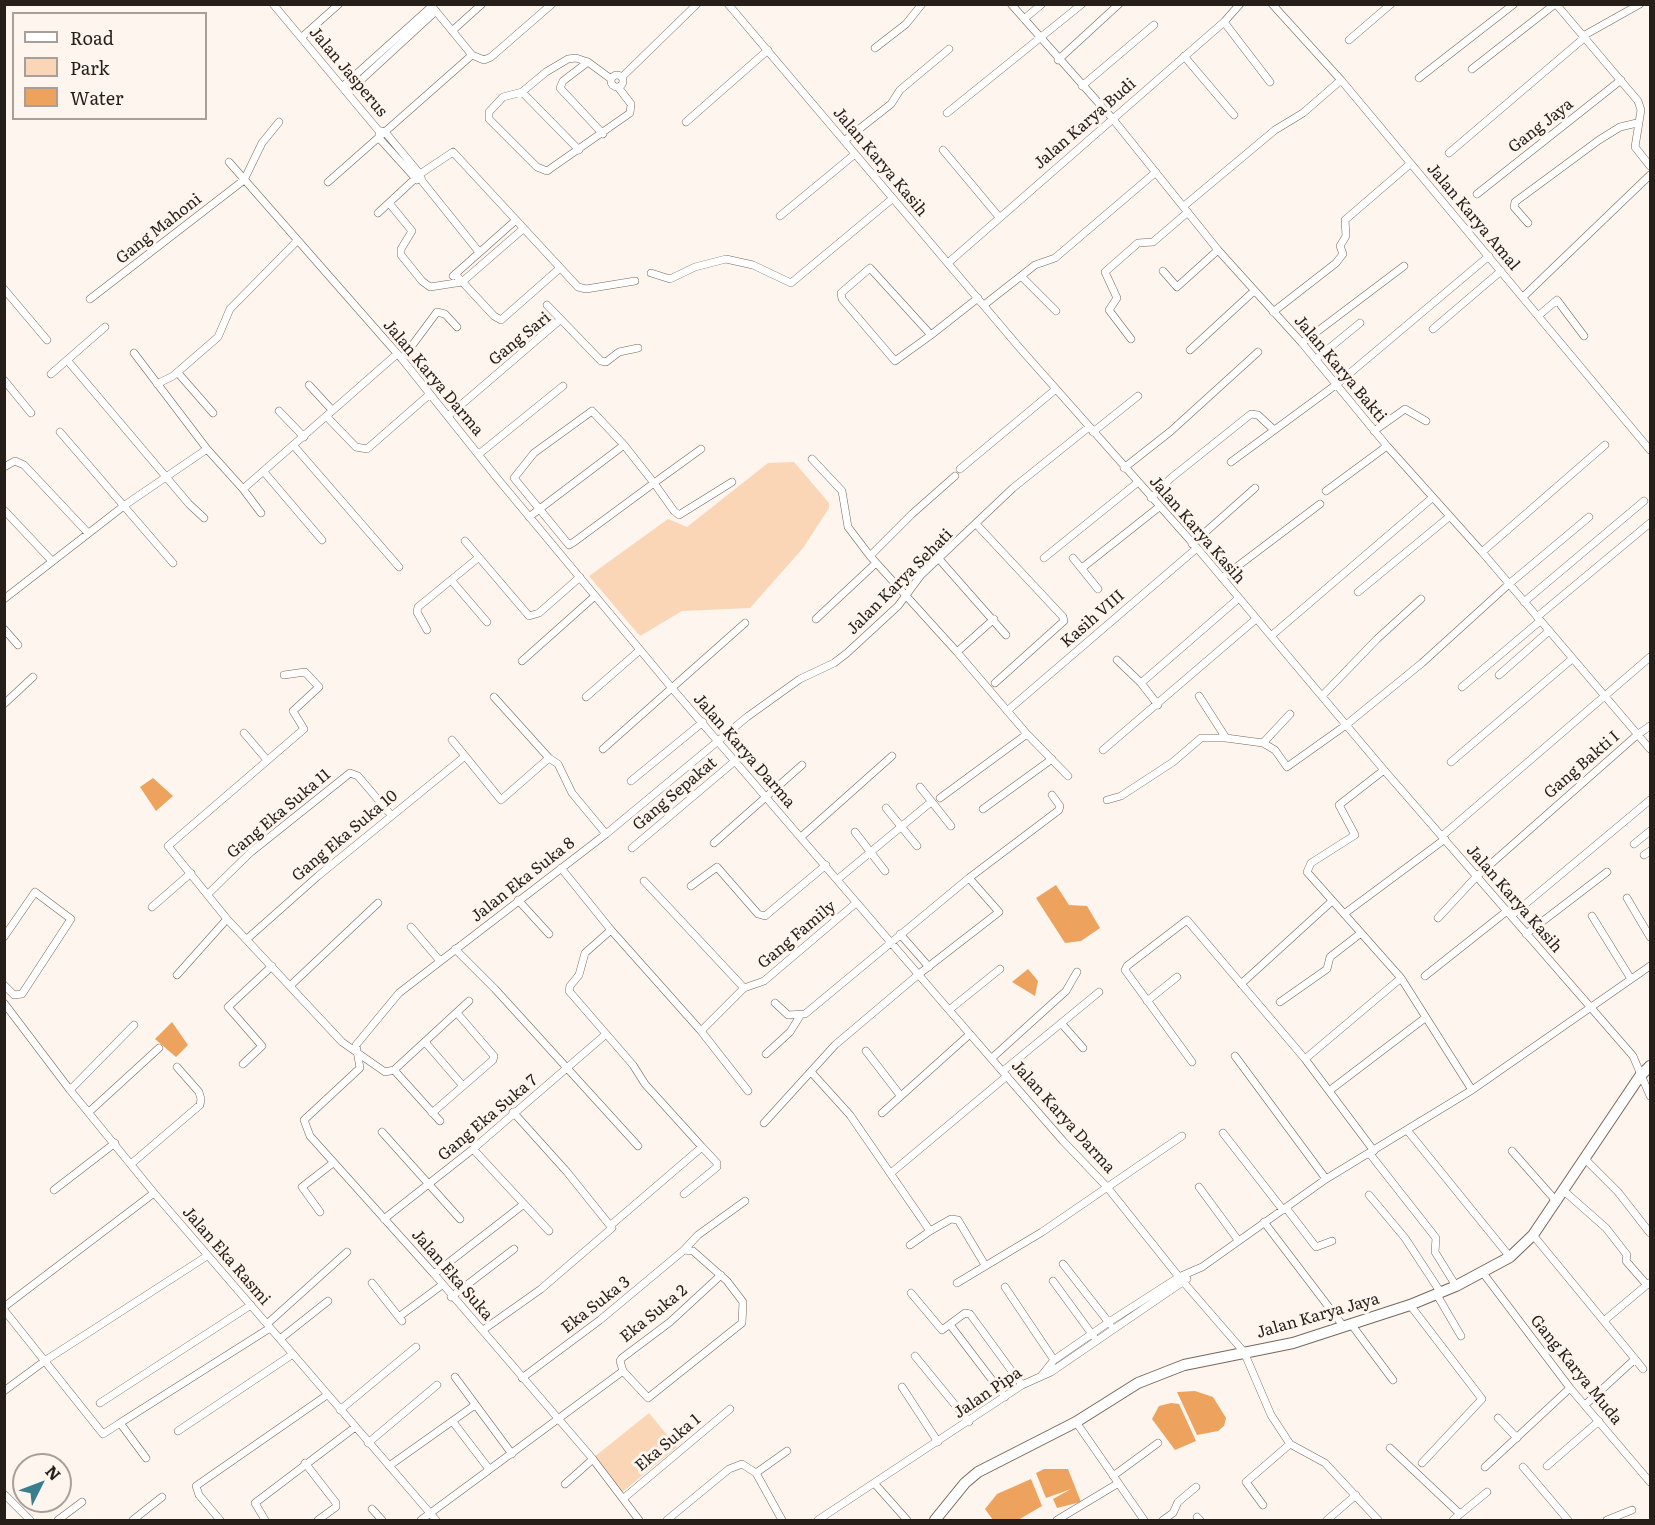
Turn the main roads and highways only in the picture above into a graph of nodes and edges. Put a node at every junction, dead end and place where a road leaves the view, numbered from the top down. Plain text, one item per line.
1 (1650, 1066) edge
2 (934, 1521) edge

1 - 2 main road, Jalan Karya Jaya

